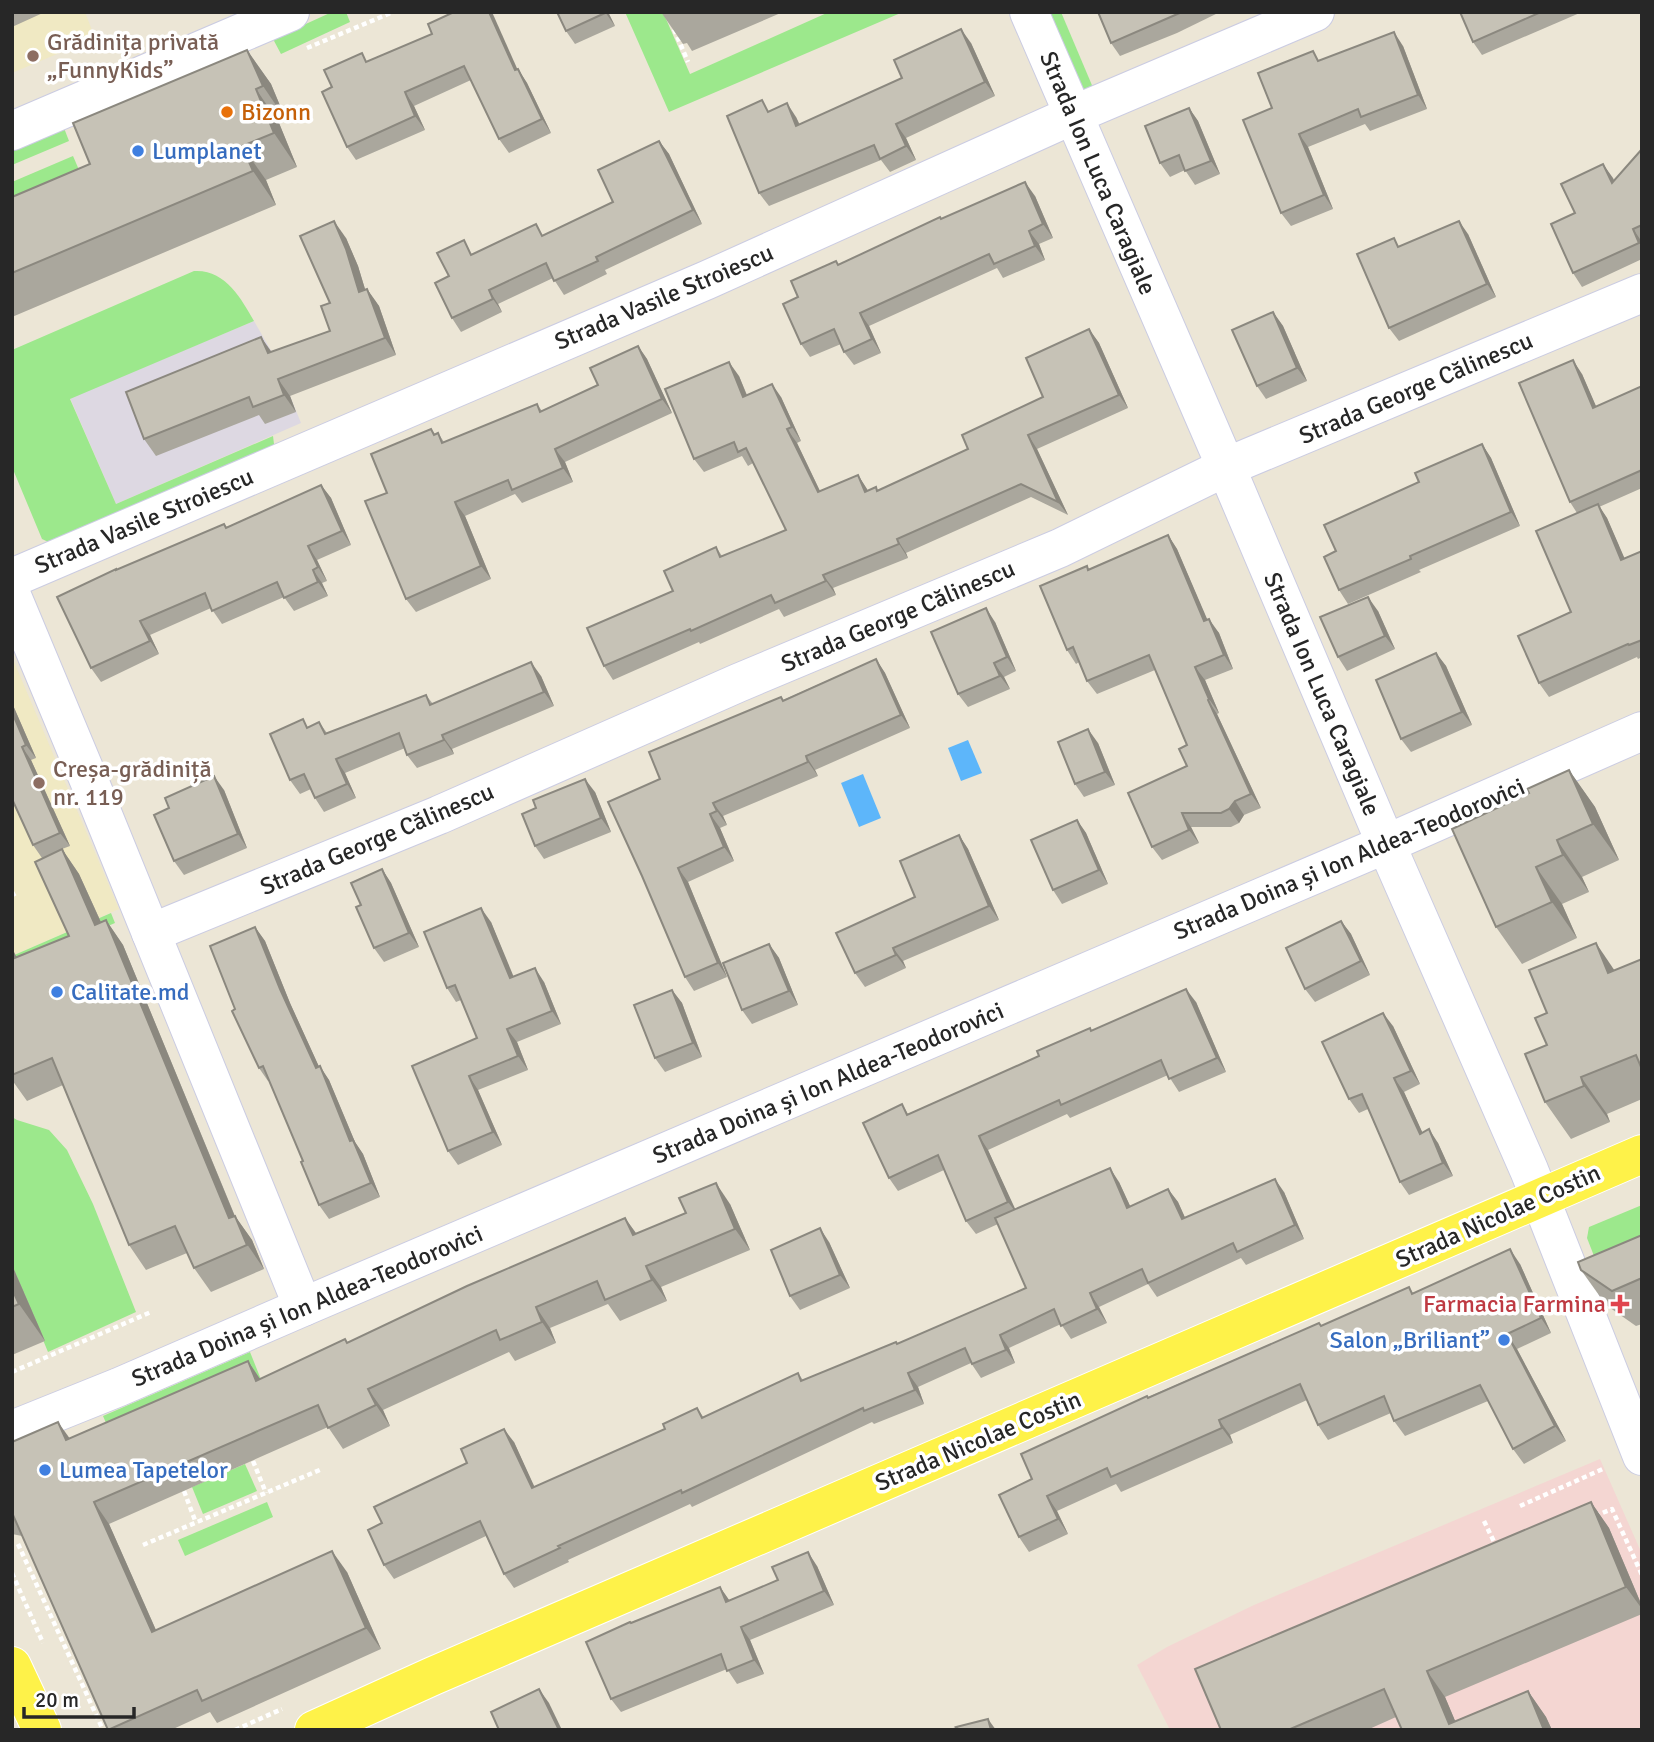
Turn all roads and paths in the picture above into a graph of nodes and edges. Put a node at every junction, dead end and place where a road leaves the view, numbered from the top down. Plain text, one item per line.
1 (290, 12) edge
2 (1029, 12) edge
3 (1315, 12) edge
4 (672, 25) dead end
5 (688, 62) dead end
6 (1073, 115) junction
7 (12, 131) edge
8 (1642, 293) edge
9 (1226, 467) junction
10 (12, 578) edge
11 (12, 596) edge
12 (1642, 731) edge
13 (1386, 844) junction
14 (151, 933) junction
15 (1642, 1154) edge
16 (1540, 1199) junction
17 (303, 1307) junction
18 (151, 1312) dead end
19 (12, 1372) edge
20 (12, 1430) edge
21 (1642, 1456) edge
22 (253, 1461) edge
23 (1605, 1468) dead end
24 (322, 1469) dead end
25 (184, 1491) edge
26 (267, 1493) junction
27 (1520, 1506) dead end
28 (1587, 1519) edge
29 (1484, 1521) dead end
30 (196, 1523) junction
31 (18, 1544) edge
32 (143, 1545) dead end
33 (1499, 1555) edge
34 (1642, 1575) edge
35 (12, 1665) edge
36 (42, 1730) edge
37 (103, 1730) edge
38 (314, 1730) edge

1 - 7 street
2 - 6 street, Strada Ion Luca Caragiale
3 - 6 street, Strada Vasile Stroiescu
4 - 5 path
6 - 9 street, Strada Ion Luca Caragiale
6 - 10 street, Strada Vasile Stroiescu
8 - 9 street, Strada George Călinescu
9 - 13 street, Strada Ion Luca Caragiale
9 - 14 street, Strada George Călinescu
11 - 14 street
12 - 13 street, Strada Doina și Ion Aldea-Teodorovici
13 - 16 street, Strada Ion Luca Caragiale
13 - 17 street, Strada Doina și Ion Aldea-Teodorovici
14 - 17 street
15 - 16 main road, Strada Nicolae Costin
16 - 21 street, Strada Ion Luca Caragiale
16 - 38 main road, Strada Nicolae Costin
17 - 20 street, Strada Doina și Ion Aldea-Teodorovici
18 - 19 path
22 - 26 path
23 - 27 path
24 - 26 path
25 - 30 path
26 - 30 path
28 - 34 path
29 - 33 path
30 - 32 path
31 - 37 path
35 - 36 main road

